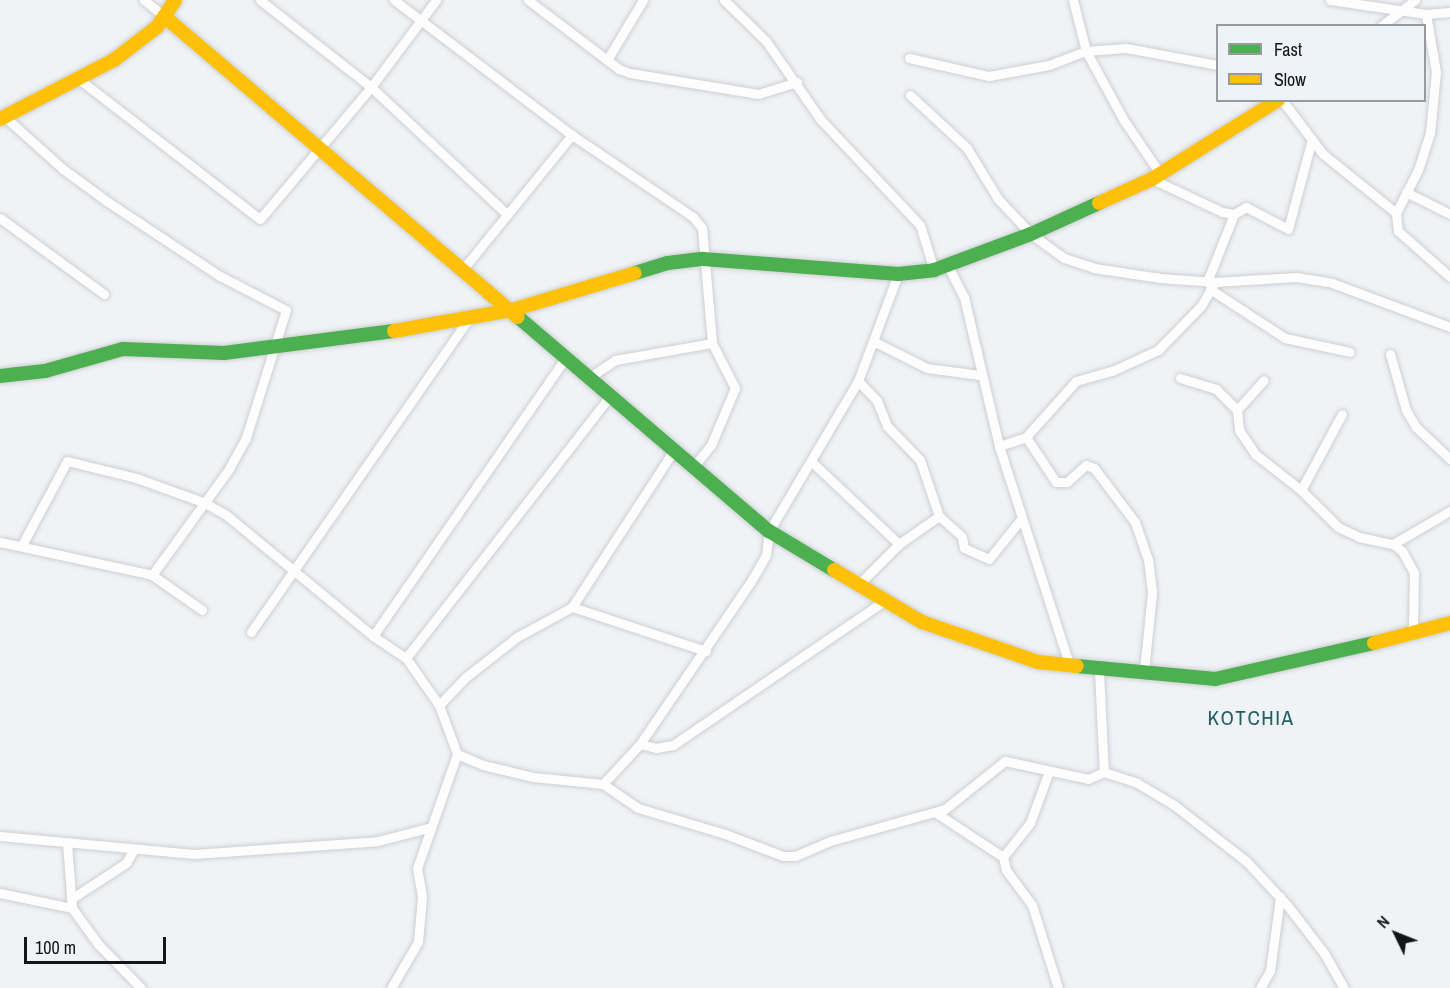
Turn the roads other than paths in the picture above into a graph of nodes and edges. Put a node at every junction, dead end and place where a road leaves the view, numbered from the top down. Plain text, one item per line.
1 (144, 0) edge
2 (175, 0) edge
3 (260, 0) edge
4 (394, 0) edge
5 (436, 0) edge
6 (528, 0) edge
7 (643, 0) edge
8 (724, 0) edge
9 (1073, 0) edge
10 (1330, 0) edge
11 (1415, 0) edge
12 (1404, 9) junction
13 (1450, 12) edge
14 (1426, 14) junction
15 (165, 17) junction
16 (422, 20) junction
17 (1384, 24) edge
18 (1086, 51) junction
19 (909, 58) dead end
20 (607, 60) junction
21 (1216, 65) edge
22 (80, 80) junction
23 (797, 82) junction
24 (371, 87) junction
25 (910, 95) dead end
26 (1277, 102) edge
27 (1282, 102) edge
28 (2, 118) edge
29 (572, 135) junction
30 (1312, 139) junction
31 (319, 150) junction
32 (1156, 177) junction
33 (1406, 192) junction
34 (1396, 213) junction
35 (1234, 214) junction
36 (1450, 214) edge
37 (508, 215) junction
38 (0, 218) edge
39 (1031, 234) junction
40 (703, 259) junction
41 (463, 268) junction
42 (941, 268) junction
43 (898, 274) junction
44 (1450, 277) edge
45 (1211, 284) junction
46 (104, 294) dead end
47 (513, 310) junction
48 (471, 315) junction
49 (1450, 327) edge
50 (875, 342) junction
51 (712, 343) junction
52 (277, 348) junction
53 (1350, 352) dead end
54 (1390, 354) dead end
55 (566, 357) junction
56 (980, 375) junction
57 (0, 376) edge
58 (590, 377) junction
59 (1180, 378) dead end
60 (1264, 380) dead end
61 (858, 381) junction
62 (610, 395) junction
63 (1237, 410) junction
64 (1342, 414) dead end
65 (1026, 437) junction
66 (999, 446) junction
67 (674, 450) junction
68 (1450, 459) edge
69 (813, 464) junction
70 (693, 467) junction
71 (1301, 490) junction
72 (203, 502) junction
73 (1450, 511) edge
74 (939, 516) junction
75 (1021, 519) junction
76 (769, 531) junction
77 (0, 542) edge
78 (1393, 543) junction
79 (899, 544) junction
80 (22, 545) junction
81 (296, 570) junction
82 (152, 574) junction
83 (857, 586) junction
84 (884, 601) junction
85 (572, 607) junction
86 (202, 610) dead end
87 (1450, 623) edge
88 (1413, 630) junction
89 (251, 633) dead end
90 (373, 636) junction
91 (706, 651) junction
92 (406, 658) junction
93 (1070, 667) junction
94 (1099, 670) junction
95 (1144, 671) junction
96 (439, 705) junction
97 (640, 744) junction
98 (458, 754) junction
99 (1049, 771) junction
100 (1104, 772) junction
101 (603, 783) junction
102 (935, 812) junction
103 (428, 828) junction
104 (0, 836) edge
105 (67, 843) junction
106 (133, 851) junction
107 (1003, 857) junction
108 (0, 893) edge
109 (1281, 897) junction
110 (72, 903) junction
111 (141, 988) edge
112 (391, 988) edge
113 (1058, 988) edge
114 (1260, 988) edge
115 (1344, 988) edge

1 - 15 street
2 - 15 main road
3 - 24 street
4 - 16 street
5 - 16 street
6 - 20 street
7 - 20 street
8 - 23 street
9 - 18 street
10 - 12 street
11 - 12 street
12 - 14 street
12 - 17 street
13 - 14 street
14 - 33 street
15 - 22 main road
15 - 31 main road
16 - 24 street
16 - 29 street
18 - 19 street
18 - 21 street
18 - 32 street
20 - 23 street
22 - 28 main road
22 - 31 street
23 - 42 street
24 - 31 street
24 - 37 street
25 - 39 street
26 - 32 main road
27 - 30 street
28 - 52 street
29 - 37 street
29 - 40 street
30 - 34 street
30 - 35 street
31 - 41 main road
32 - 35 street
32 - 39 main road
33 - 34 street
33 - 36 street
34 - 44 street
35 - 45 street
37 - 41 street
38 - 46 street
39 - 42 main road
39 - 45 street
40 - 43 main road
40 - 47 main road
40 - 51 street
41 - 47 main road
42 - 43 main road
42 - 56 street
43 - 50 street
45 - 49 street
45 - 53 street
45 - 65 street
47 - 48 main road
47 - 55 main road
48 - 52 main road
48 - 81 street
50 - 56 street
50 - 61 street
51 - 58 street
51 - 70 street
52 - 57 main road
52 - 72 street
54 - 68 street
55 - 58 main road
55 - 90 street
56 - 66 street
58 - 62 main road
59 - 63 street
60 - 63 street
61 - 69 street
61 - 74 street
62 - 67 main road
62 - 92 street
63 - 71 street
64 - 71 street
65 - 66 street
65 - 95 street
66 - 75 street
67 - 70 main road
67 - 85 street
69 - 76 street
69 - 79 street
70 - 76 main road
71 - 78 street
72 - 80 street
72 - 81 street
72 - 82 street
73 - 78 street
74 - 75 street
74 - 79 street
75 - 93 street
76 - 83 main road
76 - 91 street
77 - 80 street
78 - 88 street
79 - 83 street
80 - 82 street
81 - 89 street
81 - 90 street
82 - 86 street
83 - 84 main road
84 - 93 main road
84 - 97 street
85 - 91 street
85 - 96 street
87 - 88 main road
88 - 95 main road
90 - 92 street
91 - 97 street
92 - 96 street
93 - 94 main road
94 - 95 main road
94 - 100 street
96 - 98 street
97 - 101 street
98 - 101 street
98 - 103 street
99 - 100 street
99 - 102 street
99 - 107 street
100 - 109 street
101 - 102 street
102 - 107 street
103 - 106 street
103 - 112 street
104 - 105 street
105 - 106 street
105 - 110 street
106 - 110 street
107 - 113 street
108 - 110 street
109 - 114 street
109 - 115 street
110 - 111 street

